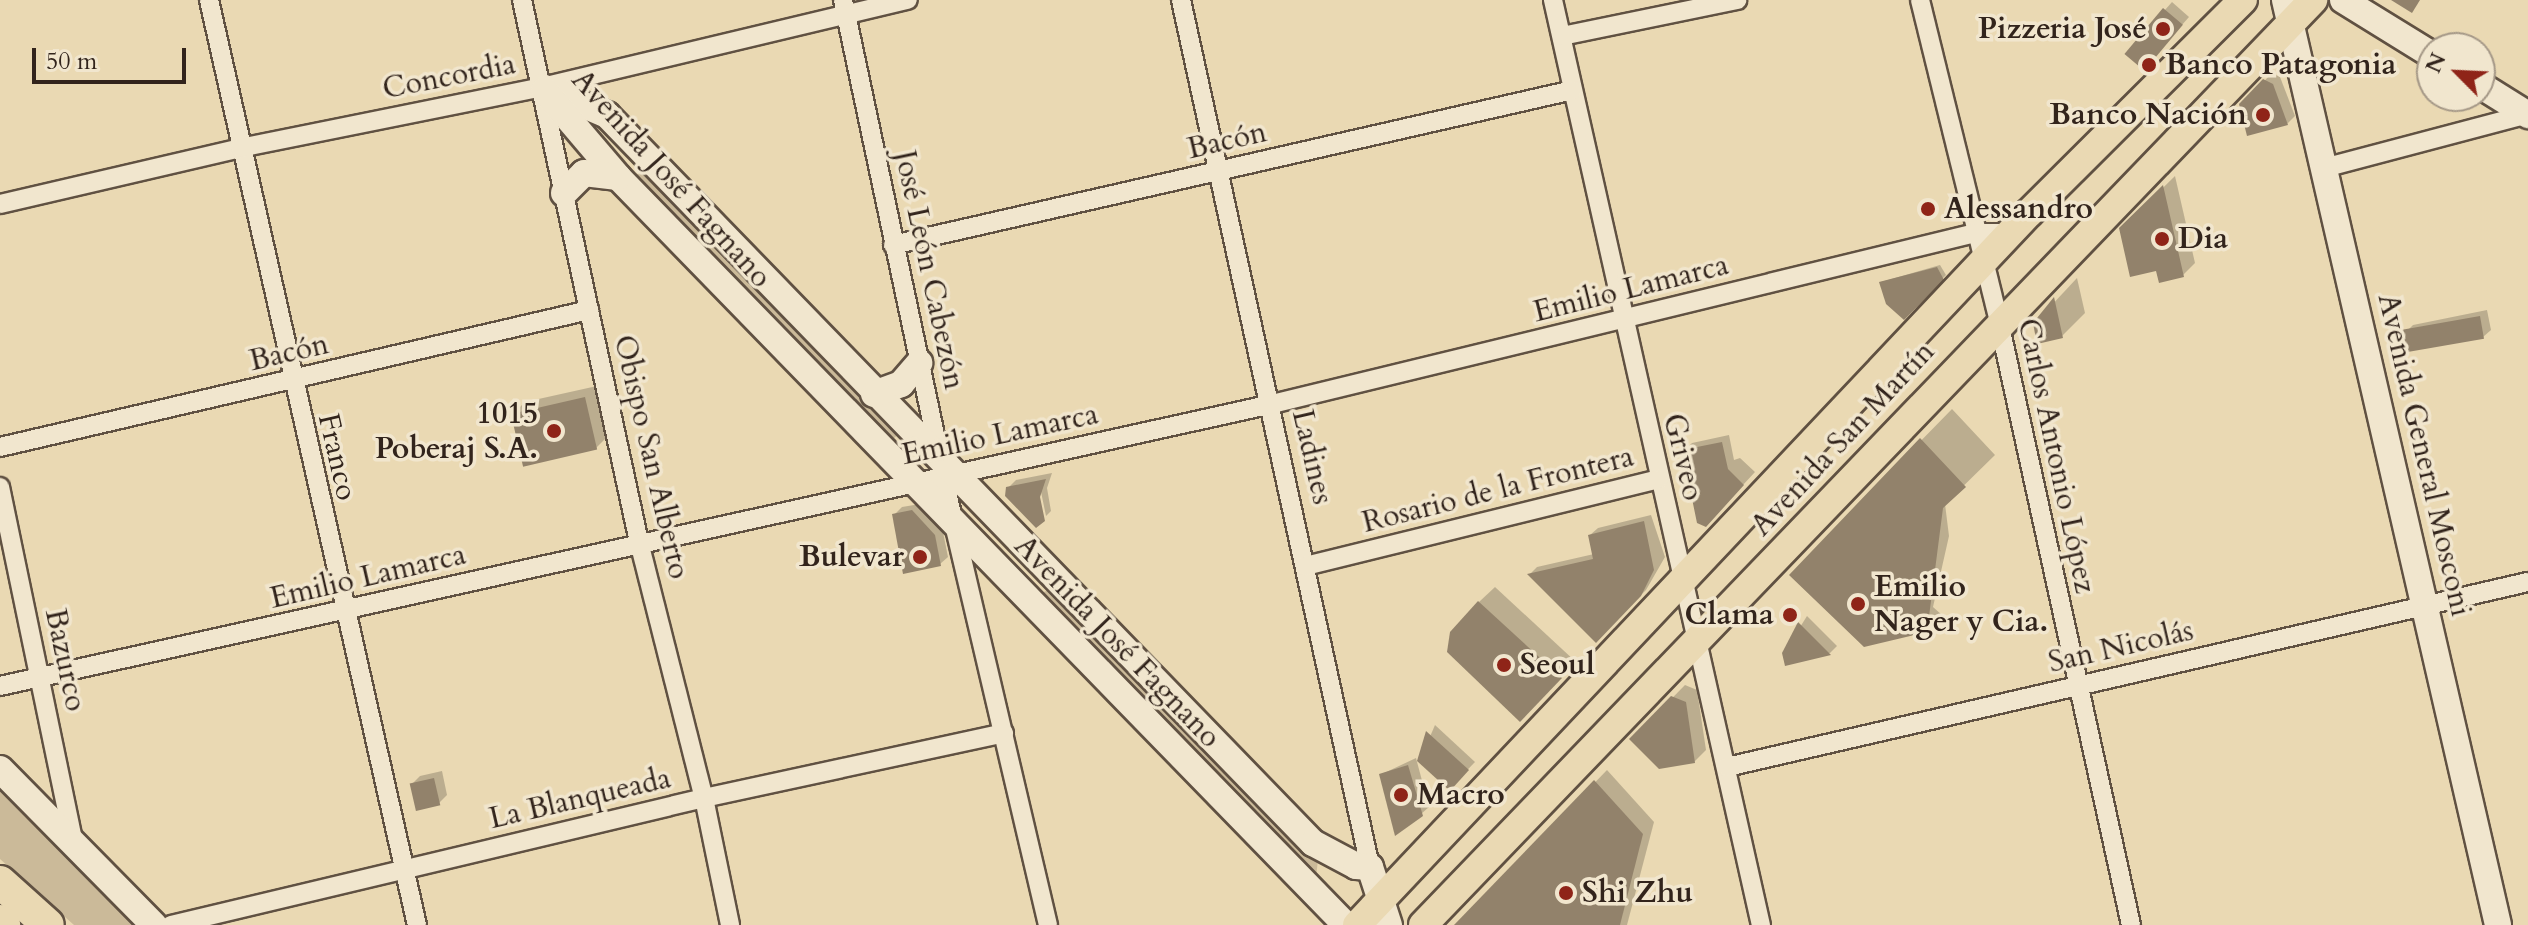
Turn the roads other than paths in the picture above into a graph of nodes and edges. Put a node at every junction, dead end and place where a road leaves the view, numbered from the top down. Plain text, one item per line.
1 (209, 0) edge
2 (522, 0) edge
3 (908, 0) edge
4 (1181, 0) edge
5 (1553, 0) edge
6 (1737, 0) edge
7 (1920, 0) edge
8 (2243, 0) edge
9 (2313, 0) edge
10 (2343, 0) edge
11 (844, 7) edge
12 (2288, 11) edge
13 (1562, 36) junction
14 (2416, 45) edge
15 (542, 87) junction
16 (1573, 90) junction
17 (2496, 95) edge
18 (2528, 115) edge
19 (240, 148) junction
20 (644, 151) junction
21 (2324, 168) junction
22 (1220, 171) junction
23 (618, 177) junction
24 (564, 193) junction
25 (0, 204) edge
26 (1975, 233) junction
27 (2010, 233) junction
28 (893, 245) junction
29 (1983, 262) junction
30 (589, 310) junction
31 (1624, 320) junction
32 (1999, 322) junction
33 (919, 363) junction
34 (291, 381) junction
35 (874, 394) junction
36 (1268, 405) junction
37 (0, 447) edge
38 (946, 471) junction
39 (1658, 479) junction
40 (916, 482) junction
41 (0, 487) edge
42 (953, 520) junction
43 (639, 542) junction
44 (1305, 566) junction
45 (2528, 582) edge
46 (1684, 584) junction
47 (2426, 605) junction
48 (343, 612) junction
49 (1697, 643) junction
50 (40, 678) junction
51 (2076, 685) junction
52 (0, 686) edge
53 (1004, 733) junction
54 (1727, 767) junction
55 (0, 769) edge
56 (704, 798) junction
57 (74, 844) junction
58 (1370, 867) junction
59 (405, 869) junction
60 (0, 882) edge
61 (1385, 912) edge
62 (48, 925) edge
63 (154, 925) edge
64 (171, 925) edge
65 (417, 925) edge
66 (730, 925) edge
67 (1048, 925) edge
68 (1346, 925) edge
69 (1357, 925) edge
70 (1423, 925) edge
71 (1761, 925) edge
72 (2131, 925) edge
73 (2498, 925) edge

1 - 19 street, Franco
2 - 15 street, Obispo San Alberto
3 - 11 street, Concordia
4 - 22 street, Ladines
5 - 13 street, Griveo
6 - 13 street
7 - 26 street, Carlos Antonio López
8 - 27 main road, Avenida San Martín
9 - 12 main road, Avenida San Martín
10 - 14 street
11 - 15 street, Concordia
11 - 28 street, José León Cabezón
12 - 21 street, Avenida General Mosconi
12 - 32 main road, Avenida San Martín
13 - 16 street, Griveo
15 - 19 street, Concordia
15 - 20 street, Avenida José Fagnano
15 - 23 street, Avenida José Fagnano
15 - 24 street, Obispo San Alberto
16 - 22 street, Bacón
16 - 31 street, Griveo
17 - 18 street
18 - 21 street
19 - 25 street, Concordia
19 - 34 street, Franco
20 - 23 street
20 - 35 street, Avenida José Fagnano
21 - 47 street, Avenida General Mosconi
22 - 28 street, Bacón
22 - 36 street, Ladines
23 - 24 street
23 - 40 street, Avenida José Fagnano
24 - 30 street, Obispo San Alberto
26 - 27 street, Emilio Lamarca
26 - 29 street, Carlos Antonio López
26 - 31 street, Emilio Lamarca
27 - 29 main road, Avenida San Martín
28 - 33 street, José León Cabezón
29 - 32 street, Carlos Antonio López
29 - 46 main road, Avenida San Martín
30 - 34 street, Bacón
30 - 43 street, Obispo San Alberto
31 - 36 street, Emilio Lamarca
31 - 39 street, Griveo
32 - 49 main road, Avenida San Martín
32 - 51 street, Carlos Antonio López
33 - 35 street
33 - 38 street, José León Cabezón
34 - 37 street, Bacón
34 - 48 street, Franco
35 - 38 street, Avenida José Fagnano
36 - 38 street, Emilio Lamarca
36 - 44 street, Ladines
38 - 40 street, Emilio Lamarca
38 - 42 street, José León Cabezón
38 - 58 street, Avenida José Fagnano
39 - 44 street, Rosario de la Frontera
39 - 46 street, Griveo
40 - 42 street, Avenida José Fagnano
40 - 43 street, Emilio Lamarca
41 - 50 street, Bazurco
42 - 53 street, José León Cabezón
42 - 68 street, Avenida José Fagnano
43 - 48 street, Emilio Lamarca
43 - 56 street, Obispo San Alberto
44 - 58 street, Ladines
45 - 47 street, San Nicolás
46 - 49 street, Griveo
46 - 61 main road, Avenida San Martín
47 - 51 street, San Nicolás
47 - 73 street, Avenida General Mosconi
48 - 50 street, Emilio Lamarca
48 - 59 street, Franco
49 - 54 street, Griveo
49 - 70 main road, Avenida San Martín
50 - 52 street, Emilio Lamarca
50 - 57 street, Bazurco
51 - 54 street, San Nicolás
51 - 72 street, Carlos Antonio López
53 - 56 street, La Blanqueada
53 - 67 street, José León Cabezón
54 - 71 street, Griveo
55 - 57 street
56 - 59 street, La Blanqueada
56 - 66 street, Obispo San Alberto
57 - 63 street
58 - 61 street, Ladines
59 - 64 street, La Blanqueada
59 - 65 street, Franco
60 - 62 highway
61 - 69 main road, Avenida San Martín

